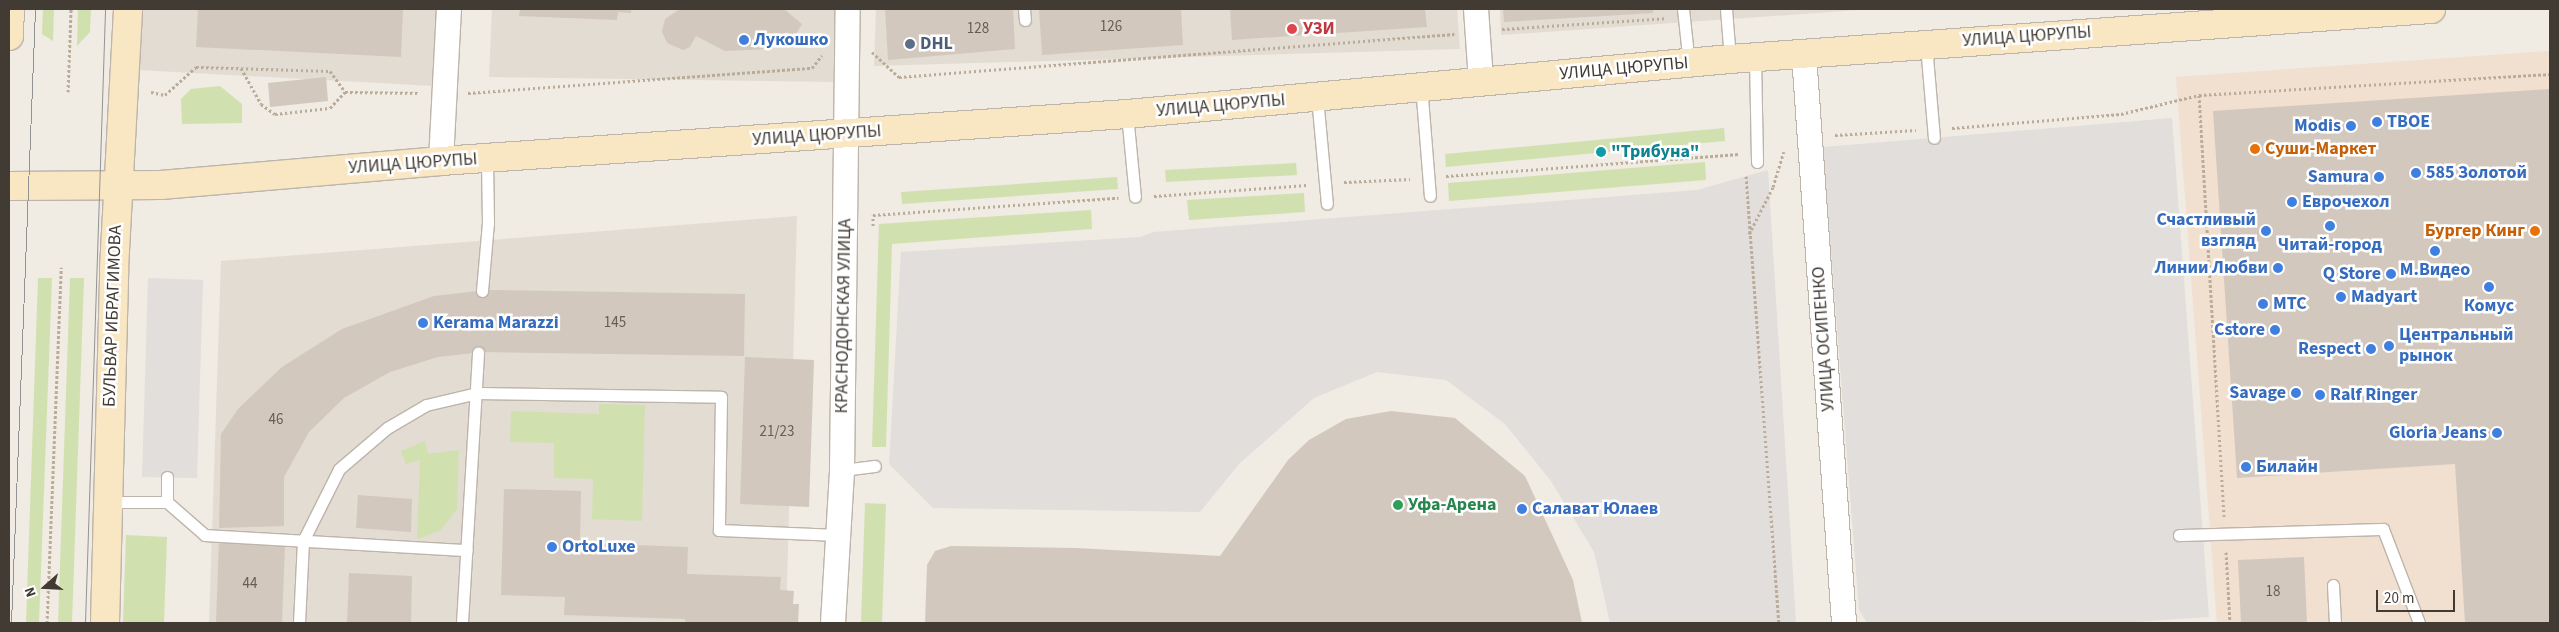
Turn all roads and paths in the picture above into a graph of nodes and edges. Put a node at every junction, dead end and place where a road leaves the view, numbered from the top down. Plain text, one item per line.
1 (10, 9) edge
2 (71, 9) edge
3 (128, 9) edge
4 (449, 9) edge
5 (848, 9) edge
6 (1726, 9) edge
7 (2431, 9) edge
8 (1683, 13) edge
9 (1476, 20) edge
10 (9, 26) edge
11 (9, 36) edge
12 (1926, 45) junction
13 (826, 50) dead end
14 (871, 51) dead end
15 (1804, 55) junction
16 (1743, 58) junction
17 (1688, 64) junction
18 (241, 68) junction
19 (2550, 74) edge
20 (1481, 81) junction
21 (1421, 85) junction
22 (68, 92) dead end
23 (151, 92) dead end
24 (345, 92) junction
25 (442, 94) junction
26 (2199, 95) junction
27 (1317, 97) junction
28 (1127, 114) junction
29 (1933, 134) junction
30 (846, 135) junction
31 (1810, 142) junction
32 (1744, 153) junction
33 (1758, 156) junction
34 (487, 158) junction
35 (441, 161) junction
36 (1428, 178) junction
37 (1325, 183) junction
38 (9, 186) edge
39 (118, 186) junction
40 (1430, 196) dead end
41 (1135, 197) junction
42 (1327, 204) dead end
43 (1749, 234) junction
44 (872, 235) dead end
45 (61, 267) dead end
46 (482, 291) dead end
47 (478, 352) dead end
48 (477, 393) junction
49 (875, 466) dead end
50 (842, 470) junction
51 (167, 477) dead end
52 (108, 502) junction
53 (167, 502) junction
54 (838, 534) junction
55 (2225, 534) junction
56 (2179, 535) dead end
57 (303, 541) junction
58 (467, 550) junction
59 (2333, 585) dead end
60 (1846, 618) edge
61 (47, 623) edge
62 (105, 623) edge
63 (299, 623) edge
64 (462, 623) edge
65 (833, 623) edge
66 (1780, 623) edge
67 (2230, 623) edge
68 (2335, 623) edge
69 (2419, 623) edge

1 - 10 main road
2 - 22 path
3 - 39 main road, БУЛЬВАР ИБРАГИМОВА
4 - 25 street
5 - 30 street, КРАСНОДОНСКАЯ УЛИЦА
6 - 16 lane
7 - 12 main road, УЛИЦА ЦЮРУПЫ
8 - 9 path
8 - 17 lane
9 - 14 path
9 - 20 street
10 - 11 main road
12 - 15 main road, УЛИЦА ЦЮРУПЫ
12 - 29 lane
13 - 25 path
15 - 16 main road, УЛИЦА ЦЮРУПЫ
15 - 31 street, УЛИЦА ОСИПЕНКО
16 - 17 main road, УЛИЦА ЦЮРУПЫ
16 - 33 lane
17 - 20 main road, УЛИЦА ЦЮРУПЫ
18 - 23 path
18 - 24 path
18 - 24 path
19 - 26 path
20 - 21 main road, УЛИЦА ЦЮРУПЫ
21 - 27 main road, УЛИЦА ЦЮРУПЫ
21 - 36 lane
24 - 25 path
25 - 35 street
26 - 29 path
26 - 55 path
27 - 28 main road, УЛИЦА ЦЮРУПЫ
27 - 37 lane
28 - 30 main road, УЛИЦА ЦЮРУПЫ
28 - 41 lane
29 - 31 path
30 - 34 main road, УЛИЦА ЦЮРУПЫ
30 - 50 street, КРАСНОДОНСКАЯ УЛИЦА
31 - 60 street, УЛИЦА ОСИПЕНКО
32 - 33 path
32 - 36 path
32 - 43 path
33 - 43 path
34 - 35 main road, УЛИЦА ЦЮРУПЫ
34 - 46 lane
35 - 39 main road, УЛИЦА ЦЮРУПЫ
36 - 37 path
36 - 40 lane
37 - 41 path
37 - 42 lane
38 - 39 main road, УЛИЦА ЦЮРУПЫ
39 - 52 main road, БУЛЬВАР ИБРАГИМОВА
41 - 44 path
43 - 66 path
45 - 61 path
47 - 48 lane
48 - 54 lane
48 - 57 lane
48 - 58 lane
49 - 50 lane
50 - 54 street, КРАСНОДОНСКАЯ УЛИЦА
51 - 53 lane
52 - 53 lane
52 - 62 main road, БУЛЬВАР ИБРАГИМОВА
53 - 57 lane
54 - 65 street, КРАСНОДОНСКАЯ УЛИЦА
55 - 56 lane
55 - 67 path
55 - 69 lane
57 - 58 lane
57 - 63 lane
58 - 64 lane
59 - 68 lane

